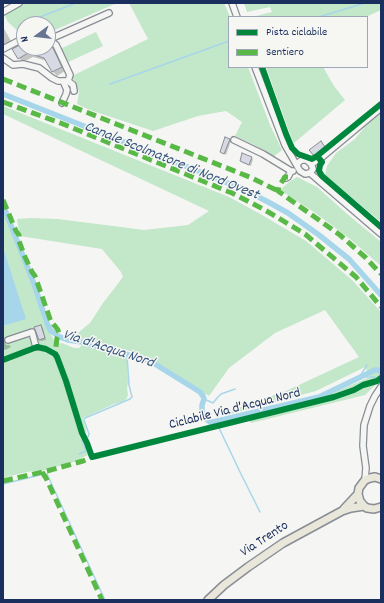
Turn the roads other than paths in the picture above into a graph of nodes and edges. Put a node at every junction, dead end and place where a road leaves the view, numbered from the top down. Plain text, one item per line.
1 (19, 3) edge
2 (232, 3) edge
3 (3, 12) edge
4 (109, 13) dead end
5 (237, 16) edge
6 (56, 36) edge
7 (16, 42) edge
8 (56, 45) edge
9 (3, 49) edge
10 (3, 58) edge
11 (255, 68) edge
12 (65, 81) junction
13 (74, 91) dead end
14 (62, 103) dead end
15 (381, 108) edge
16 (234, 140) dead end
17 (311, 164) junction
18 (299, 165) junction
19 (291, 171) junction
20 (310, 173) junction
21 (286, 178) dead end
22 (381, 234) edge
23 (8, 340) dead end
24 (36, 347) dead end
25 (381, 387) edge
26 (366, 462) junction
27 (378, 478) edge
28 (365, 480) junction
29 (358, 494) junction
30 (364, 506) junction
31 (380, 509) edge
32 (342, 511) junction
33 (208, 600) edge

1 - 3 street
2 - 5 street
4 - 6 street
7 - 9 street
8 - 12 street
10 - 12 street
11 - 18 street
12 - 13 street
12 - 14 street
15 - 17 street
16 - 19 street
17 - 18 street
17 - 20 street
18 - 19 street
18 - 20 street
19 - 21 street
20 - 22 street
23 - 24 street
25 - 26 street, Via Trento
26 - 27 street, Via Trento
26 - 28 street, Via Trento
27 - 28 main road, Via Trento
28 - 29 main road, Via Trento
29 - 30 main road
29 - 32 main road, Via Trento
30 - 31 main road, Via Trento
30 - 32 main road, Via Trento
32 - 33 main road, Via Trento

